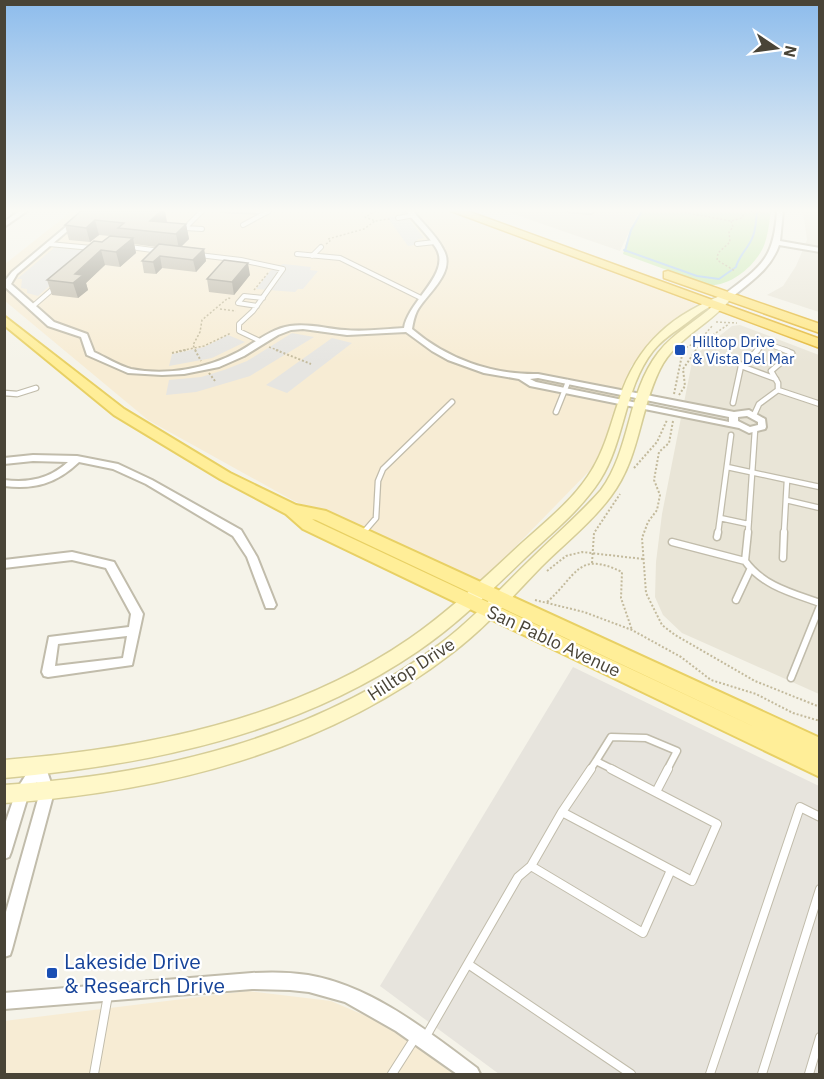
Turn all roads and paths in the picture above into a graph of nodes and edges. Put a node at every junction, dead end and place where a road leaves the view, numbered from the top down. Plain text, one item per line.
1 (28, 261) edge
2 (247, 261) edge
3 (347, 261) edge
4 (443, 261) edge
5 (600, 261) edge
6 (612, 261) edge
7 (719, 261) edge
8 (768, 261) edge
9 (733, 270) dead end
10 (57, 285) edge
11 (263, 298) junction
12 (421, 298) junction
13 (235, 299) dead end
14 (718, 302) junction
15 (257, 306) junction
16 (32, 308) junction
17 (4, 309) edge
18 (4, 319) edge
19 (741, 323) dead end
20 (729, 324) junction
21 (819, 329) edge
22 (408, 330) junction
23 (260, 341) junction
24 (36, 343) junction
25 (819, 344) edge
26 (741, 366) junction
27 (206, 368) junction
28 (523, 378) junction
29 (776, 379) junction
30 (215, 381) dead end
31 (568, 381) junction
32 (36, 388) dead end
33 (778, 390) junction
34 (564, 391) junction
35 (4, 393) edge
36 (626, 399) junction
37 (452, 402) dead end
38 (643, 403) junction
39 (733, 403) dead end
40 (819, 404) edge
41 (673, 409) junction
42 (556, 412) dead end
43 (754, 415) junction
44 (734, 416) junction
45 (737, 426) junction
46 (755, 430) junction
47 (731, 435) dead end
48 (77, 459) junction
49 (4, 461) edge
50 (726, 467) junction
51 (752, 473) junction
52 (630, 475) dead end
53 (787, 480) junction
54 (4, 483) edge
55 (819, 487) edge
56 (621, 493) dead end
57 (786, 500) junction
58 (819, 508) edge
59 (292, 510) junction
60 (720, 518) junction
61 (748, 524) junction
62 (362, 534) junction
63 (717, 537) dead end
64 (672, 542) dead end
65 (592, 553) junction
66 (783, 558) dead end
67 (643, 559) junction
68 (745, 561) junction
69 (592, 563) junction
70 (4, 564) edge
71 (750, 570) junction
72 (542, 574) dead end
73 (476, 595) junction
74 (530, 598) dead end
75 (736, 600) dead end
76 (546, 603) junction
77 (819, 604) edge
78 (497, 605) junction
79 (270, 606) dead end
80 (632, 630) junction
81 (134, 632) junction
82 (791, 678) dead end
83 (819, 707) edge
84 (819, 721) edge
85 (819, 748) edge
86 (596, 761) junction
87 (39, 766) junction
88 (819, 768) edge
89 (4, 769) edge
90 (47, 792) junction
91 (656, 792) junction
92 (13, 794) edge
93 (562, 812) junction
94 (819, 817) edge
95 (4, 852) edge
96 (531, 866) junction
97 (671, 870) junction
98 (819, 890) edge
99 (4, 949) edge
100 (468, 964) junction
101 (108, 993) junction
102 (4, 1001) edge
103 (420, 1037) junction
104 (819, 1037) edge
105 (94, 1074) edge
106 (392, 1074) edge
107 (471, 1074) edge
108 (631, 1074) edge
109 (710, 1074) edge
110 (762, 1074) edge
111 (809, 1074) edge

1 - 16 street
2 - 11 lane
3 - 12 lane
4 - 12 street
5 - 14 highway
6 - 14 highway
7 - 9 path
8 - 14 street, Hilltop Drive
10 - 16 lane
11 - 15 lane
11 - 15 lane
12 - 22 street
13 - 27 path
14 - 21 highway
14 - 25 highway
14 - 36 main road, Hilltop Drive
14 - 38 main road, Hilltop Drive
15 - 23 lane
16 - 27 street
17 - 24 main road, San Pablo Avenue
18 - 24 main road, San Pablo Avenue
19 - 20 path
20 - 41 path
20 - 41 path
22 - 23 street
22 - 28 street
23 - 27 street
24 - 59 main road, San Pablo Avenue
26 - 29 lane
26 - 29 lane
26 - 39 lane
27 - 30 path
28 - 31 street
28 - 34 street
29 - 33 lane
31 - 34 lane
31 - 36 street
32 - 35 lane
33 - 40 lane
33 - 43 lane
34 - 36 street
34 - 42 lane
36 - 38 street
36 - 73 main road, Hilltop Drive
37 - 62 lane
38 - 41 street
38 - 78 main road, Hilltop Drive
41 - 44 street
41 - 45 street
41 - 52 path
41 - 67 path
43 - 44 street
43 - 46 street
44 - 45 street
45 - 46 street
46 - 51 lane
47 - 50 lane
48 - 49 street
48 - 54 street
48 - 79 street
50 - 51 lane
50 - 60 lane
51 - 53 lane
51 - 61 lane
53 - 55 lane
53 - 57 lane
56 - 65 path
57 - 58 lane
57 - 66 lane
59 - 62 main road, San Pablo Avenue
59 - 73 main road, San Pablo Avenue
60 - 61 lane
60 - 63 lane
61 - 68 lane
62 - 73 main road, San Pablo Avenue
64 - 68 lane
65 - 67 path
65 - 69 path
65 - 72 path
67 - 83 path
68 - 71 lane
69 - 76 path
69 - 80 path
70 - 81 street
71 - 75 lane
71 - 77 lane
73 - 78 main road, San Pablo Avenue
73 - 87 main road, Hilltop Drive
74 - 76 path
76 - 80 path
77 - 82 lane
78 - 85 main road, San Pablo Avenue
78 - 88 main road, San Pablo Avenue
78 - 90 main road, Hilltop Drive
80 - 84 path
81 - 81 street
86 - 91 lane
86 - 91 lane
86 - 93 lane
87 - 89 main road, Hilltop Drive
87 - 90 street
87 - 92 street
90 - 92 main road, Hilltop Drive
90 - 99 street
91 - 97 lane
92 - 95 street
93 - 96 lane
93 - 97 lane
94 - 109 lane
96 - 97 lane
96 - 100 lane
98 - 110 lane
100 - 103 lane
100 - 108 lane
101 - 102 street
101 - 103 street
101 - 105 lane
103 - 106 lane
103 - 107 street
104 - 111 lane

